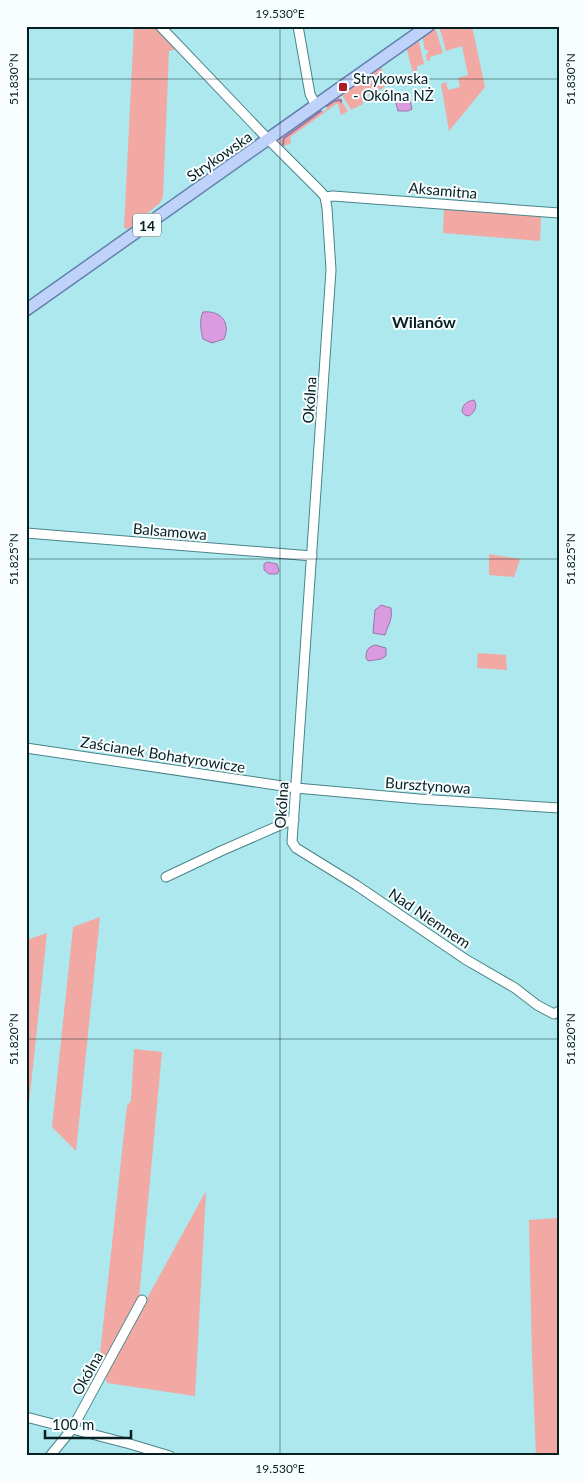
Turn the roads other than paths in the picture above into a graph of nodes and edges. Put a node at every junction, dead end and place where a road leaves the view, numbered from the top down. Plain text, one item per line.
1 (160, 26) edge
2 (298, 26) edge
3 (428, 26) edge
4 (316, 106) junction
5 (268, 140) junction
6 (325, 197) junction
7 (559, 213) edge
8 (26, 310) edge
9 (26, 533) edge
10 (312, 556) junction
11 (26, 748) edge
12 (296, 788) junction
13 (559, 808) edge
14 (294, 819) junction
15 (292, 842) joint
16 (166, 877) dead end
17 (557, 1013) edge
18 (142, 1300) dead end
19 (26, 1417) edge
20 (72, 1429) junction
21 (50, 1456) edge
22 (170, 1456) edge

1 - 5 street
2 - 4 street
3 - 4 main road, Strykowska / 14
4 - 5 main road, Strykowska / 14
5 - 6 street
5 - 8 main road, Strykowska / 14
6 - 7 street, Aksamitna
6 - 10 street, Okólna
9 - 10 street, Balsamowa
10 - 12 street, Okólna
11 - 12 street, Zaścianek Bohatyrowicze
12 - 13 street, Bursztynowa
12 - 14 street, Okólna
14 - 15 street, Okólna
14 - 16 street
15 - 17 street, Nad Niemnem
18 - 20 street, Okólna
19 - 20 street
20 - 21 street, Okólna
20 - 22 street

